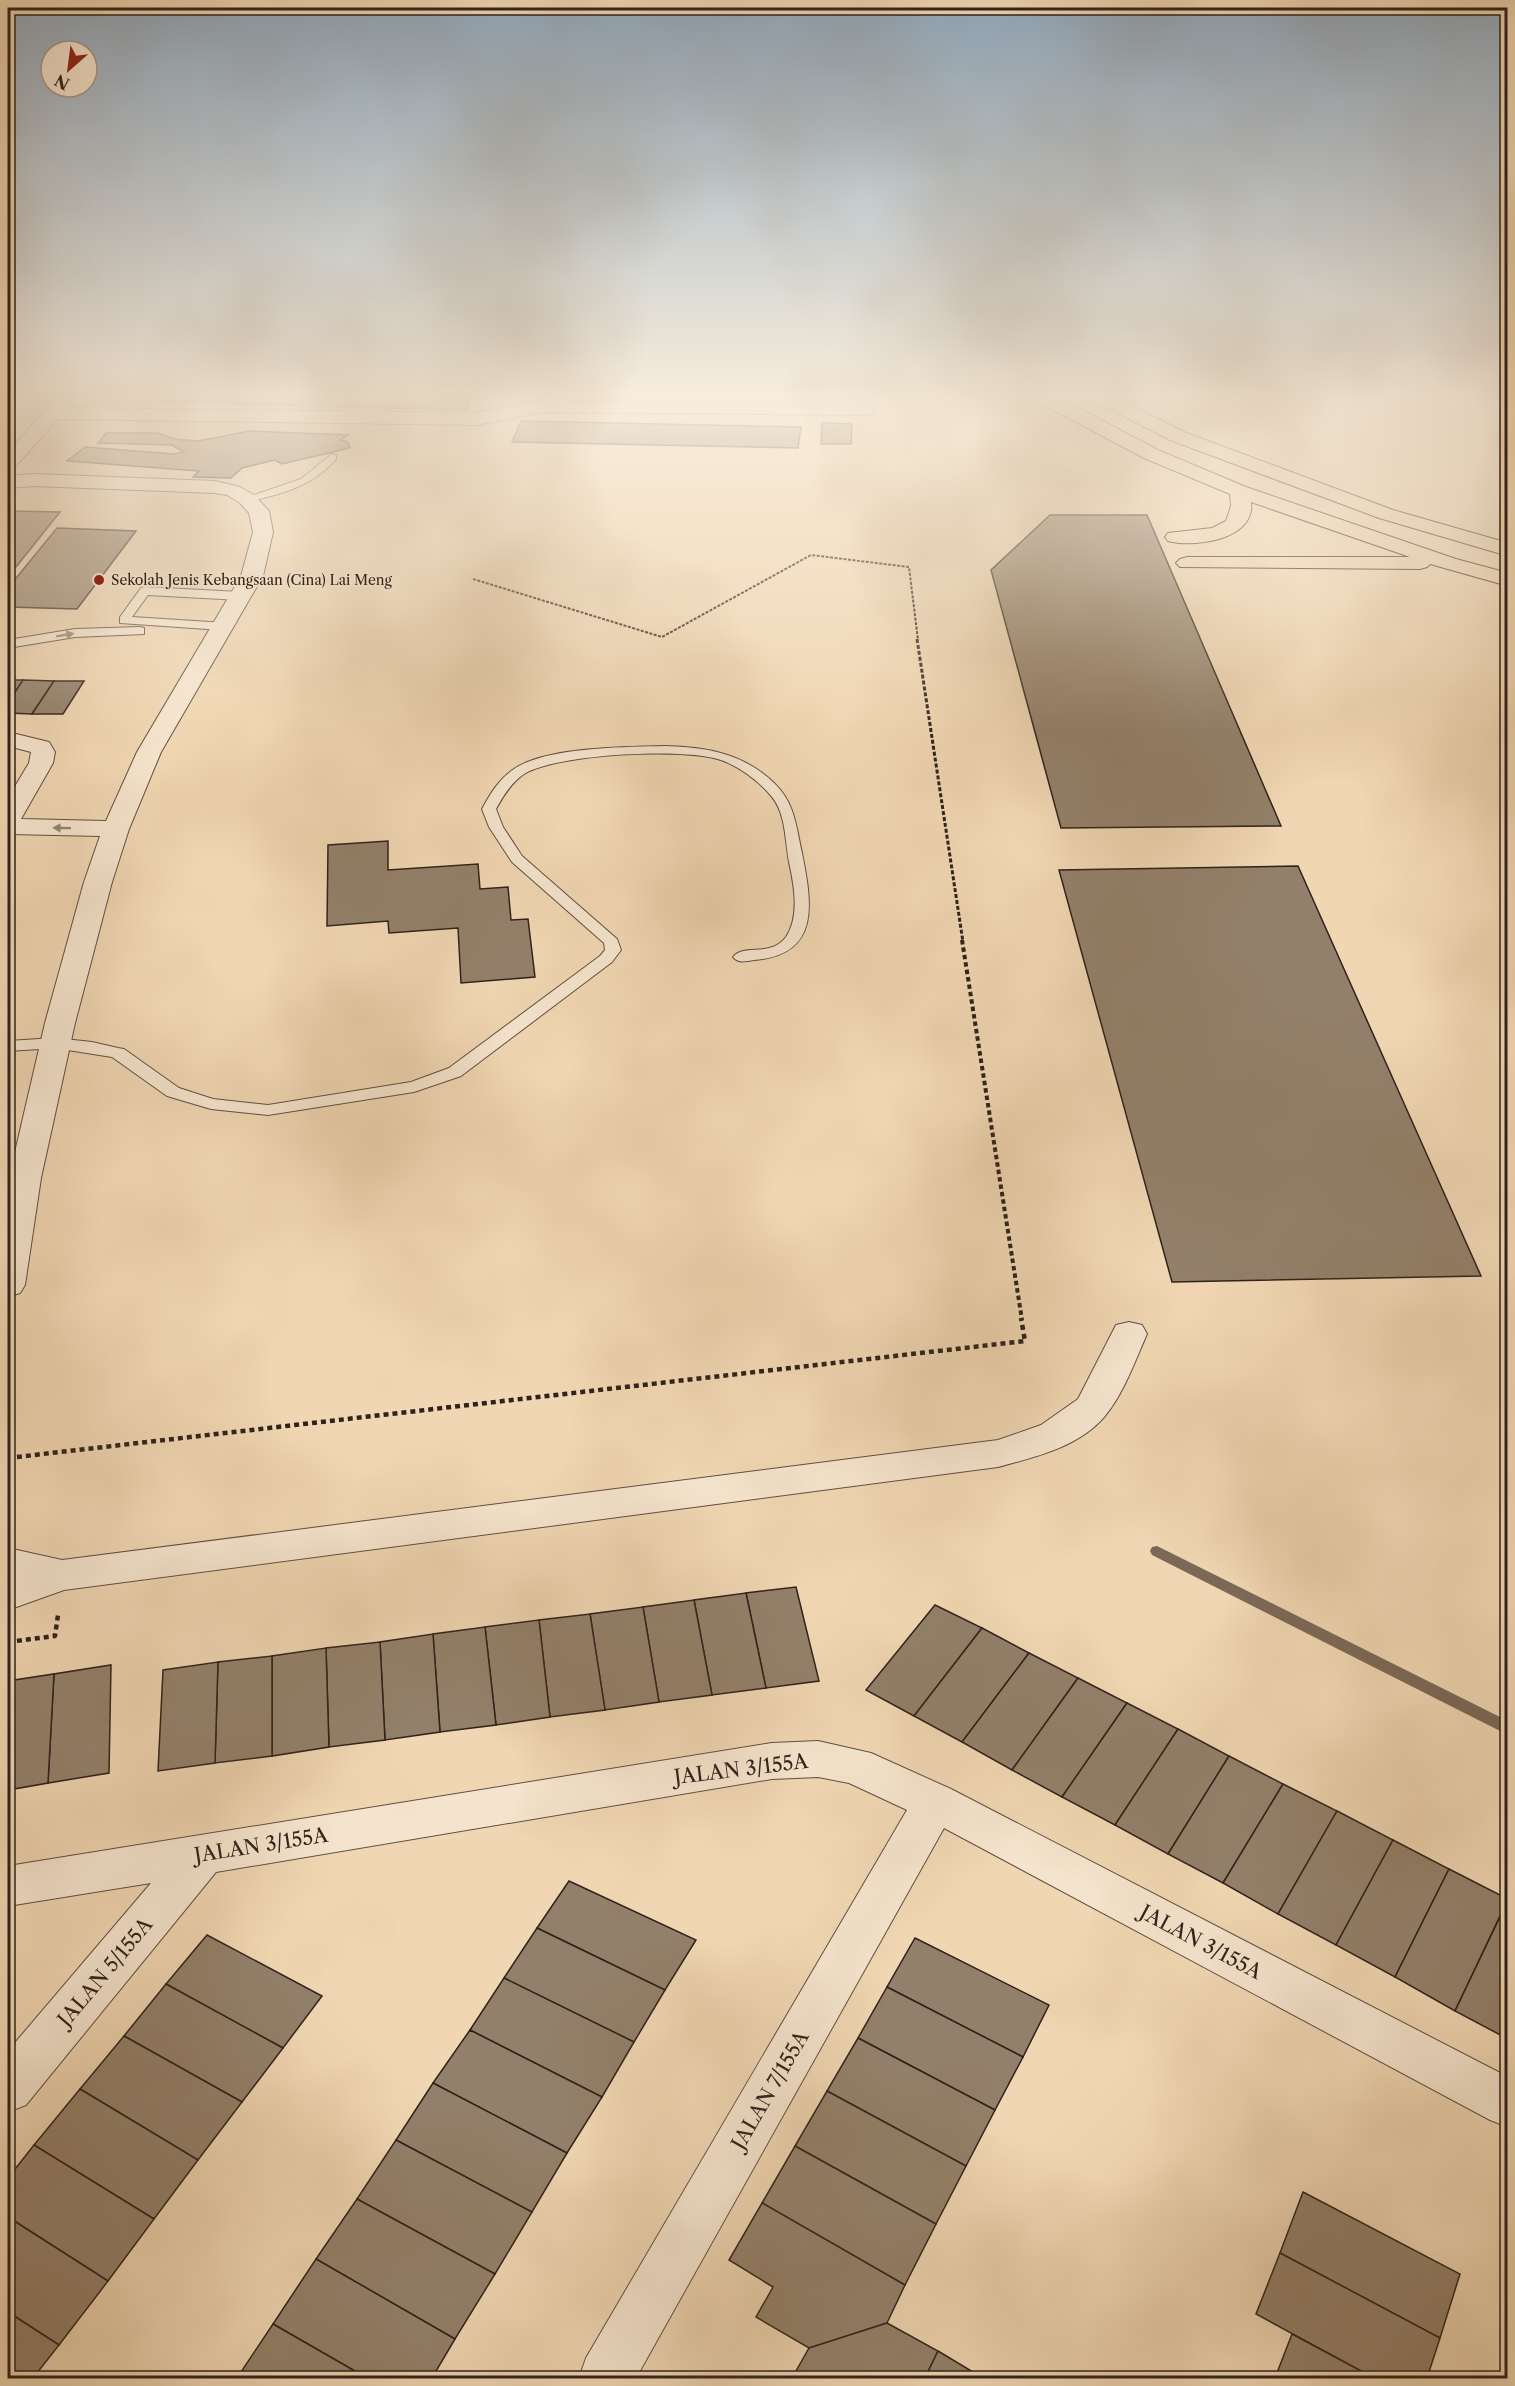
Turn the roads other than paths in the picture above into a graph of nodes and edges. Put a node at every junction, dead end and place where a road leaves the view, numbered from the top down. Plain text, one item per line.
1 (257, 509) edge
2 (1242, 509) edge
3 (1293, 509) edge
4 (1374, 509) edge
5 (1175, 537) dead end
6 (1508, 550) edge
7 (1187, 563) dead end
8 (1449, 563) junction
9 (1508, 580) edge
10 (240, 596) junction
11 (219, 631) junction
12 (8, 644) edge
13 (8, 739) edge
14 (11, 816) edge
15 (121, 818) junction
16 (741, 957) dead end
17 (56, 1043) junction
18 (8, 1046) edge
19 (16, 1178) edge
20 (8, 1285) edge
21 (1129, 1334) dead end
22 (8, 1563) edge
23 (62, 1575) junction
24 (8, 1594) edge
25 (935, 1802) junction
26 (202, 1855) junction
27 (8, 1886) edge
28 (8, 2088) edge
29 (1508, 2103) edge
30 (606, 2379) edge

1 - 10 street
2 - 5 highway
3 - 8 highway
4 - 6 highway
7 - 8 highway
8 - 9 highway
10 - 11 street
10 - 11 lane
12 -> 11 lane
11 - 15 street
13 - 14 street
14 - 15 street
15 - 17 street
16 - 17 lane
17 - 18 lane
17 - 19 street
19 - 20 street
21 - 23 street
22 - 23 street
23 - 24 street
25 - 26 street, JALAN 3/155A
25 - 29 street, JALAN 3/155A
25 - 30 street, JALAN 7/155A
26 - 27 street, JALAN 3/155A
26 - 28 street, JALAN 5/155A

